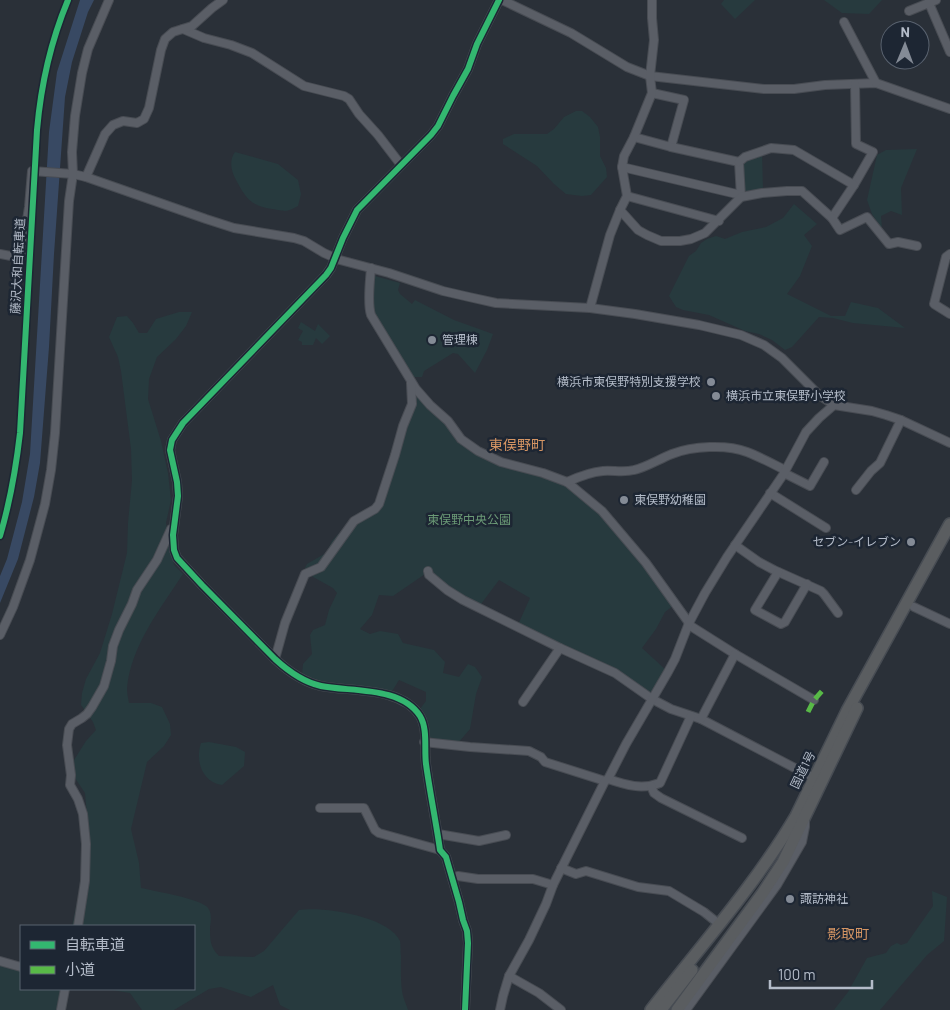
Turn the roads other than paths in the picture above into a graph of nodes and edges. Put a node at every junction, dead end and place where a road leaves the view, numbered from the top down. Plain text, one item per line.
1 (109, 0) edge
2 (223, 0) edge
3 (652, 0) edge
4 (498, 1) edge
5 (932, 2) edge
6 (909, 11) dead end
7 (844, 22) dead end
8 (183, 29) junction
9 (950, 52) edge
10 (650, 76) junction
11 (876, 83) junction
12 (855, 84) junction
13 (652, 93) junction
14 (950, 108) edge
15 (634, 137) junction
16 (671, 147) junction
17 (739, 162) junction
18 (401, 166) junction
19 (622, 167) junction
20 (71, 174) junction
21 (86, 177) junction
22 (854, 185) junction
23 (627, 196) junction
24 (741, 196) junction
25 (620, 210) junction
26 (832, 218) junction
27 (718, 221) junction
28 (917, 246) dead end
29 (0, 254) edge
30 (950, 254) edge
31 (336, 258) junction
32 (371, 268) junction
33 (590, 308) junction
34 (950, 314) edge
35 (410, 381) junction
36 (834, 406) junction
37 (902, 420) junction
38 (950, 442) edge
39 (824, 462) dead end
40 (784, 471) junction
41 (567, 482) junction
42 (856, 490) dead end
43 (770, 494) junction
44 (176, 513) junction
45 (950, 524) edge
46 (826, 528) dead end
47 (950, 540) edge
48 (735, 545) junction
49 (428, 571) dead end
50 (778, 572) junction
51 (807, 584) junction
52 (914, 607) junction
53 (838, 613) dead end
54 (689, 624) junction
55 (950, 624) edge
56 (0, 635) edge
57 (560, 648) junction
58 (735, 654) junction
59 (275, 659) junction
60 (652, 699) junction
61 (814, 700) dead end
62 (524, 702) dead end
63 (691, 716) junction
64 (701, 719) junction
65 (424, 742) junction
66 (814, 778) junction
67 (606, 780) junction
68 (651, 786) junction
69 (320, 808) dead end
70 (805, 818) junction
71 (438, 834) junction
72 (506, 835) dead end
73 (742, 838) dead end
74 (440, 850) junction
75 (561, 868) junction
76 (458, 876) dead end
77 (552, 885) junction
78 (719, 924) junction
79 (78, 925) edge
80 (0, 961) edge
81 (20, 967) edge
82 (509, 976) junction
83 (65, 990) edge
84 (61, 1010) edge
85 (465, 1010) edge
86 (500, 1010) edge
87 (561, 1010) edge
88 (650, 1010) edge
89 (661, 1010) edge
90 (677, 1010) edge
91 (686, 1010) edge

1 - 20 street
2 - 8 street
3 - 10 street
4 - 10 street
4 - 18 street
5 - 6 street
5 - 9 street
7 - 11 street
8 - 18 street
8 - 21 street
10 - 12 street
10 - 13 street
11 - 12 street
11 - 14 street
12 - 22 street
13 - 15 street
13 - 16 street
15 - 16 street
15 - 19 street
16 - 17 street
17 - 22 street
17 - 24 street
18 - 31 street
19 - 23 street
19 - 24 street
20 - 21 street
20 - 29 street
20 - 56 street
21 - 31 street
22 - 26 street
23 - 25 street
23 - 27 street
24 - 26 street
24 - 27 street
25 - 27 street
25 - 33 street
26 - 28 street
30 - 34 street
31 - 32 street
31 - 44 street
32 - 33 street
32 - 35 street
33 - 36 street
35 - 41 street
35 - 59 street
36 - 37 street
36 - 40 street
37 - 38 street
37 - 42 street
39 - 40 street
40 - 41 street
40 - 43 street
41 - 54 street
43 - 46 street
43 - 48 street
44 - 59 street
44 - 79 street
45 - 66 highway, 国道1号
47 - 52 highway, 国道1号
48 - 50 street
48 - 54 street
49 - 57 street
50 - 51 street
50 - 51 street
51 - 53 street
52 - 55 street
52 - 70 highway, 国道1号
54 - 58 street
54 - 60 street
57 - 60 street
57 - 62 street
58 - 61 street
58 - 64 street
59 - 65 street
60 - 63 street
60 - 67 street
63 - 64 street
63 - 68 street
64 - 66 street
65 - 67 street
65 - 71 street
66 - 78 highway, 国道1号
67 - 68 street
67 - 75 street
68 - 73 street
69 - 74 street
70 - 89 highway
70 - 90 highway, 国道1号
70 - 91 street
71 - 72 street
71 - 74 street
74 - 85 street
75 - 77 street
75 - 78 street
76 - 77 street
77 - 82 street
78 - 88 highway, 国道1号
80 - 81 street
82 - 86 street
82 - 87 street
83 - 84 street

